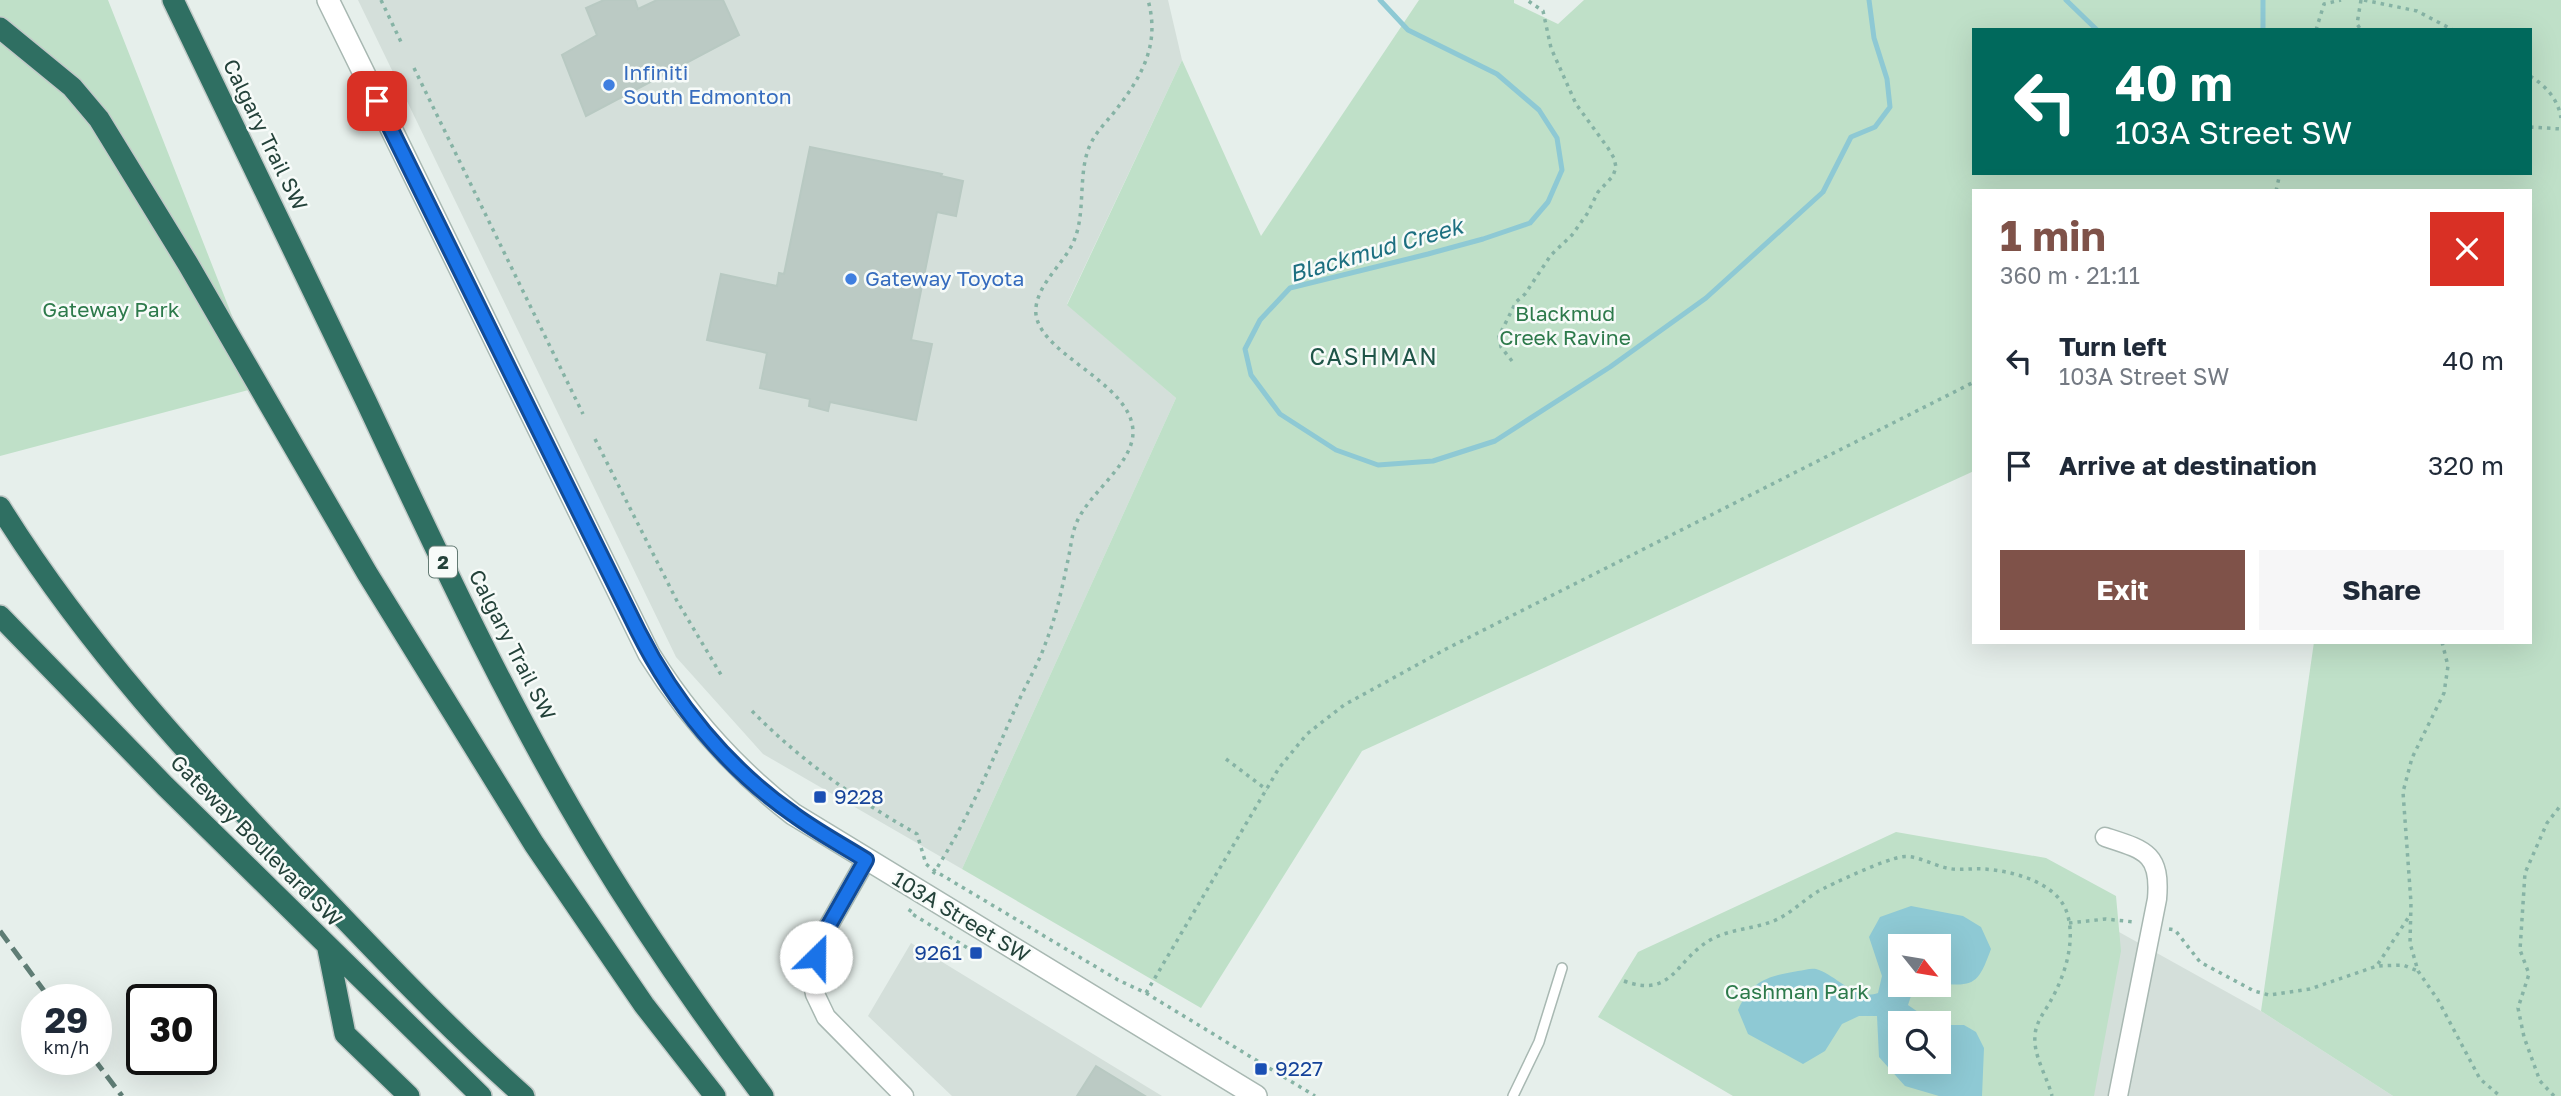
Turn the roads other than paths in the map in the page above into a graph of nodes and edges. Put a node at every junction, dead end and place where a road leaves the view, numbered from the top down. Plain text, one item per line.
1 (173, 0) edge
2 (328, 0) edge
3 (0, 28) edge
4 (0, 507) edge
5 (0, 617) edge
6 (2105, 837) dead end
7 (866, 860) junction
8 (328, 948) junction
9 (1562, 968) dead end
10 (409, 1096) edge
11 (481, 1096) edge
12 (524, 1096) edge
13 (715, 1096) edge
14 (763, 1096) edge
15 (904, 1096) edge
16 (1256, 1096) edge
17 (1513, 1096) edge
18 (2118, 1096) edge

1 - 14 highway, Calgary Trail SW / 2
2 - 7 street, 103A Street SW
3 - 13 highway
4 - 12 highway
5 - 8 highway, Gateway Boulevard SW
6 - 18 street
7 - 15 street
7 - 16 street, 103A Street SW
8 - 10 highway
8 - 11 highway, Gateway Boulevard SW
9 - 17 lane

